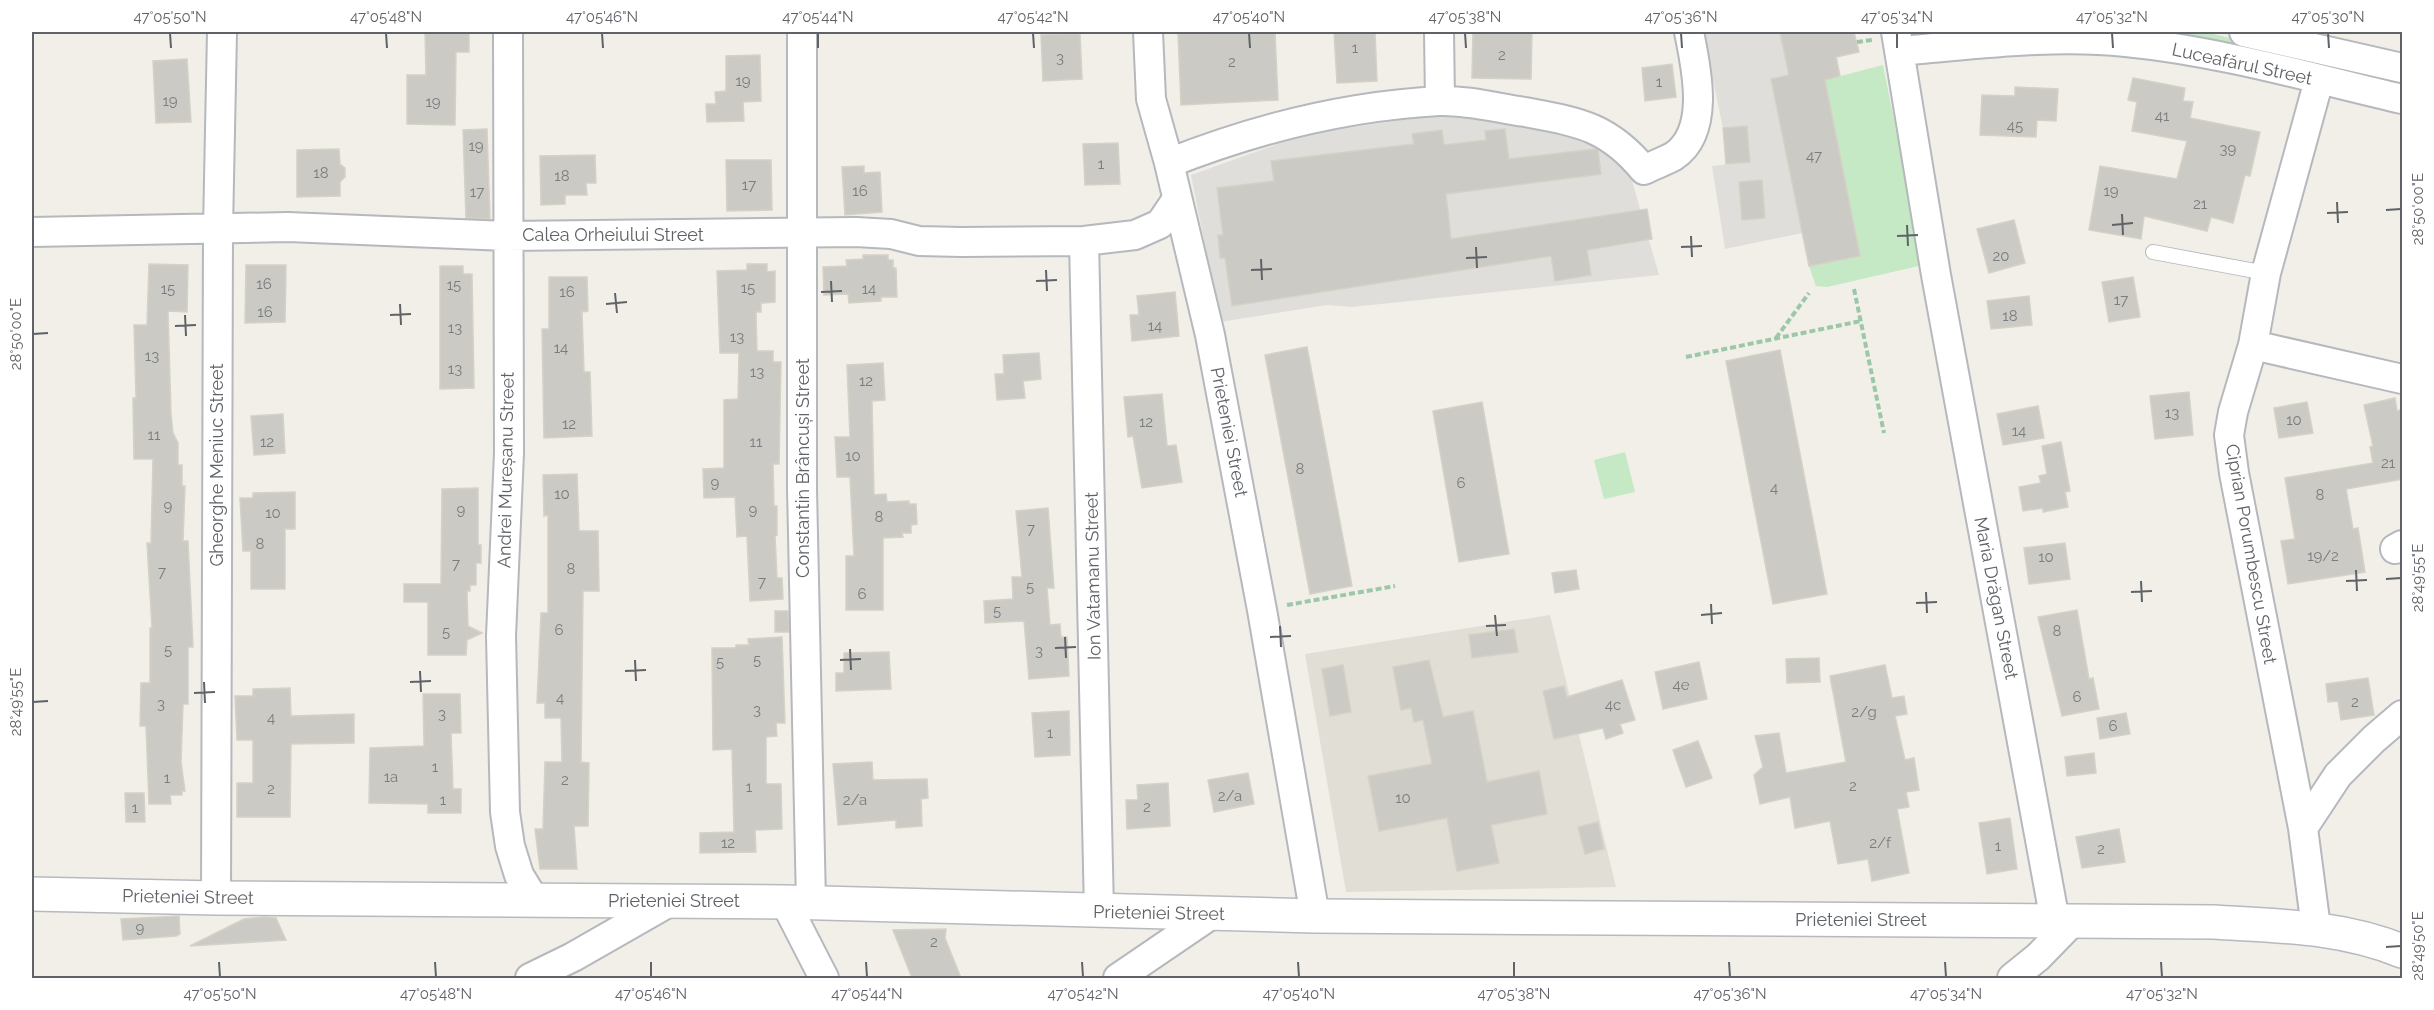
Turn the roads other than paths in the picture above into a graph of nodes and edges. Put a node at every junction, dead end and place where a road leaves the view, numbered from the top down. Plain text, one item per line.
1 (222, 32) edge
2 (508, 32) edge
3 (802, 32) edge
4 (1148, 32) edge
5 (1439, 32) edge
6 (1689, 32) edge
7 (2244, 32) edge
8 (1898, 41) edge
9 (2403, 68) edge
10 (2319, 80) junction
11 (2403, 99) edge
12 (1440, 101) junction
13 (1169, 163) junction
14 (1177, 199) junction
15 (218, 229) junction
16 (32, 232) edge
17 (804, 234) junction
18 (507, 236) junction
19 (1084, 241) junction
20 (2153, 252) dead end
21 (2266, 273) junction
22 (2253, 345) junction
23 (2403, 379) edge
24 (2403, 715) edge
25 (2303, 828) junction
26 (32, 894) edge
27 (216, 898) junction
28 (671, 901) junction
29 (535, 902) junction
30 (798, 903) junction
31 (1099, 911) junction
32 (1212, 914) junction
33 (1316, 916) junction
34 (2064, 921) junction
35 (2316, 928) junction
36 (2403, 951) edge
37 (530, 978) edge
38 (824, 978) edge
39 (1118, 978) edge
40 (2012, 978) edge

1 - 15 street, Gheorghe Meniuc Street
2 - 18 street, Andrei Mureșanu Street
3 - 17 street, Constantin Brâncuși Street
4 - 13 street, Prieteniei Street
5 - 12 street
6 - 12 street
7 - 9 street, Luceafărul Street
8 - 10 street, Luceafărul Street
8 - 34 street, Maria Drăgan Street
10 - 11 street, Luceafărul Street
10 - 21 street, Ciprian Porumbescu Street
12 - 13 street
13 - 14 street, Prieteniei Street
14 - 19 street, Calea Orheiului Street
14 - 33 street, Prieteniei Street
15 - 16 street, Calea Orheiului Street
15 - 18 street, Calea Orheiului Street
15 - 27 street, Gheorghe Meniuc Street
17 - 18 street, Calea Orheiului Street
17 - 19 street, Calea Orheiului Street
17 - 30 street, Constantin Brâncuși Street
18 - 29 street, Andrei Mureșanu Street
19 - 31 street, Ion Vatamanu Street
20 - 21 lane
21 - 22 street, Ciprian Porumbescu Street
22 - 23 street
22 - 25 street, Ciprian Porumbescu Street
24 - 25 street
25 - 35 street, Ciprian Porumbescu Street
26 - 27 street, Prieteniei Street
27 - 29 street, Prieteniei Street
28 - 29 street, Prieteniei Street
28 - 30 street, Prieteniei Street
28 - 37 street
30 - 31 street, Prieteniei Street
30 - 38 street
31 - 32 street, Prieteniei Street
32 - 33 street, Prieteniei Street
32 - 39 street
33 - 34 street, Prieteniei Street
34 - 35 street, Prieteniei Street
34 - 40 street
35 - 36 street, Prieteniei Street

